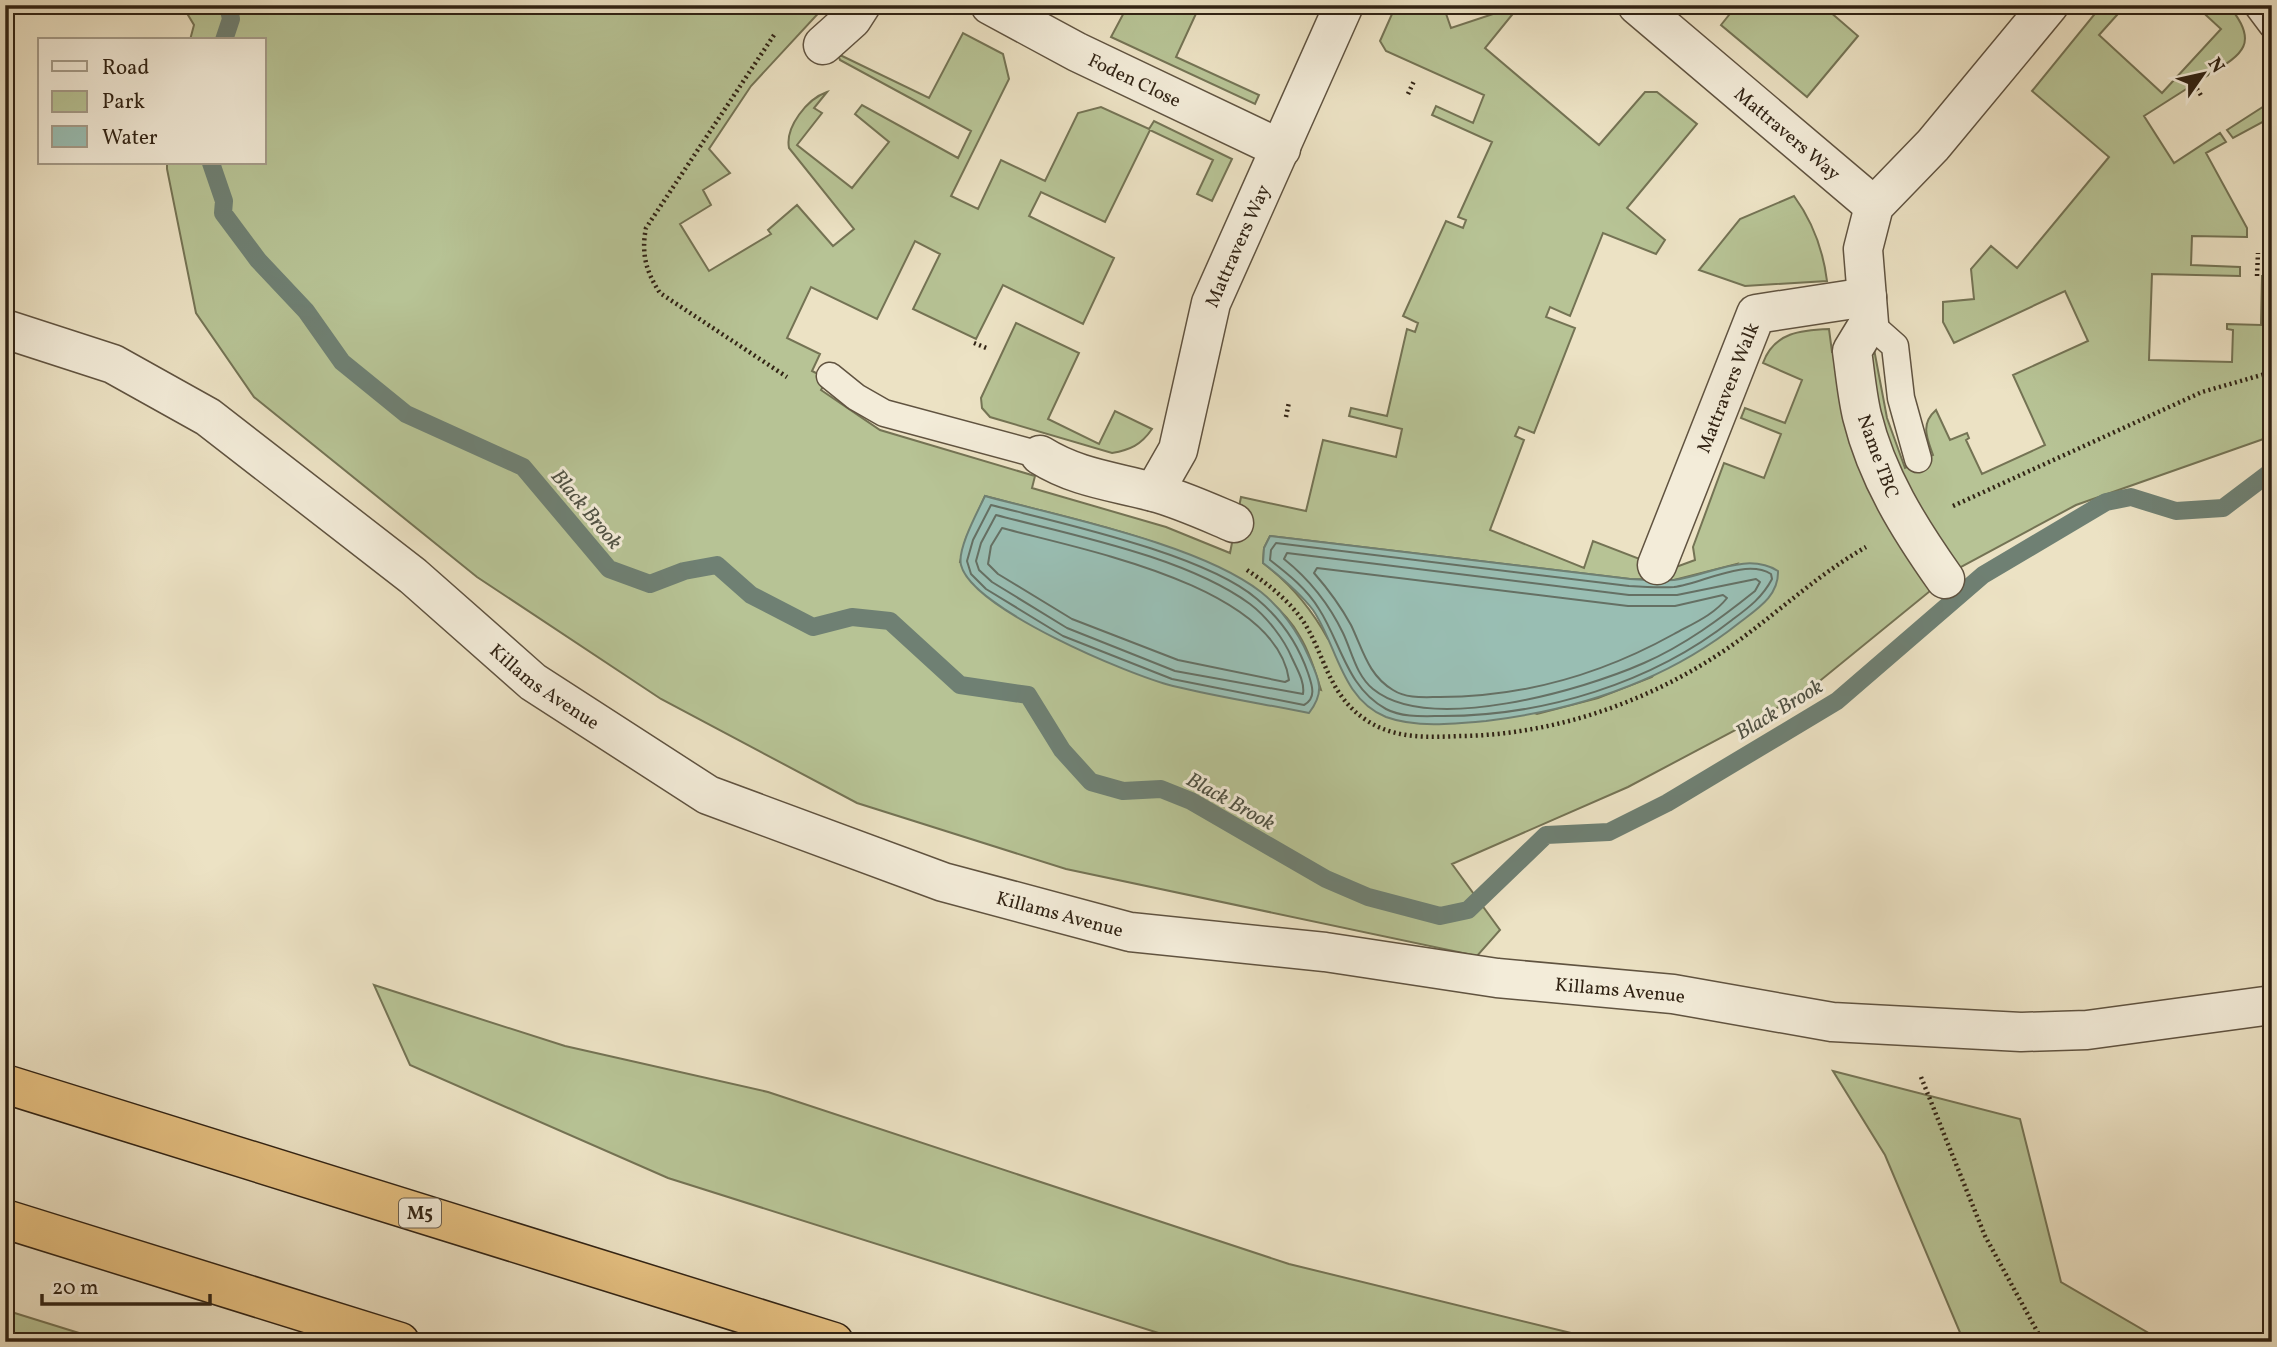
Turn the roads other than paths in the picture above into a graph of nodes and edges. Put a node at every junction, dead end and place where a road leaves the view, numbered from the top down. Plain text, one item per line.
1 (861, 5) edge
2 (990, 5) edge
3 (1344, 5) edge
4 (1637, 5) edge
5 (2049, 5) edge
6 (2257, 5) edge
7 (2272, 25) edge
8 (823, 45) dead end
9 (1281, 149) junction
10 (1874, 206) junction
11 (1868, 310) junction
12 (5, 329) edge
13 (830, 376) dead end
14 (1040, 455) joint
15 (1918, 459) dead end
16 (1154, 492) junction
17 (1234, 523) dead end
18 (1657, 565) dead end
19 (1945, 579) dead end
20 (2272, 1005) edge
21 (5, 1084) edge
22 (5, 1219) edge
23 (400, 1342) edge
24 (834, 1342) edge

1 - 8 street
2 - 9 street, Foden Close
3 - 9 street, Mattravers Way
4 - 10 street, Mattravers Way
5 - 10 street
6 - 7 lane
9 - 16 street, Mattravers Way
10 - 11 street
11 - 15 lane
11 - 18 street, Mattravers Walk
11 - 19 street, Name TBC
12 - 20 street, Killams Avenue
13 - 14 lane
14 - 16 street
16 - 17 street
21 - 24 highway, M5
22 - 23 highway

